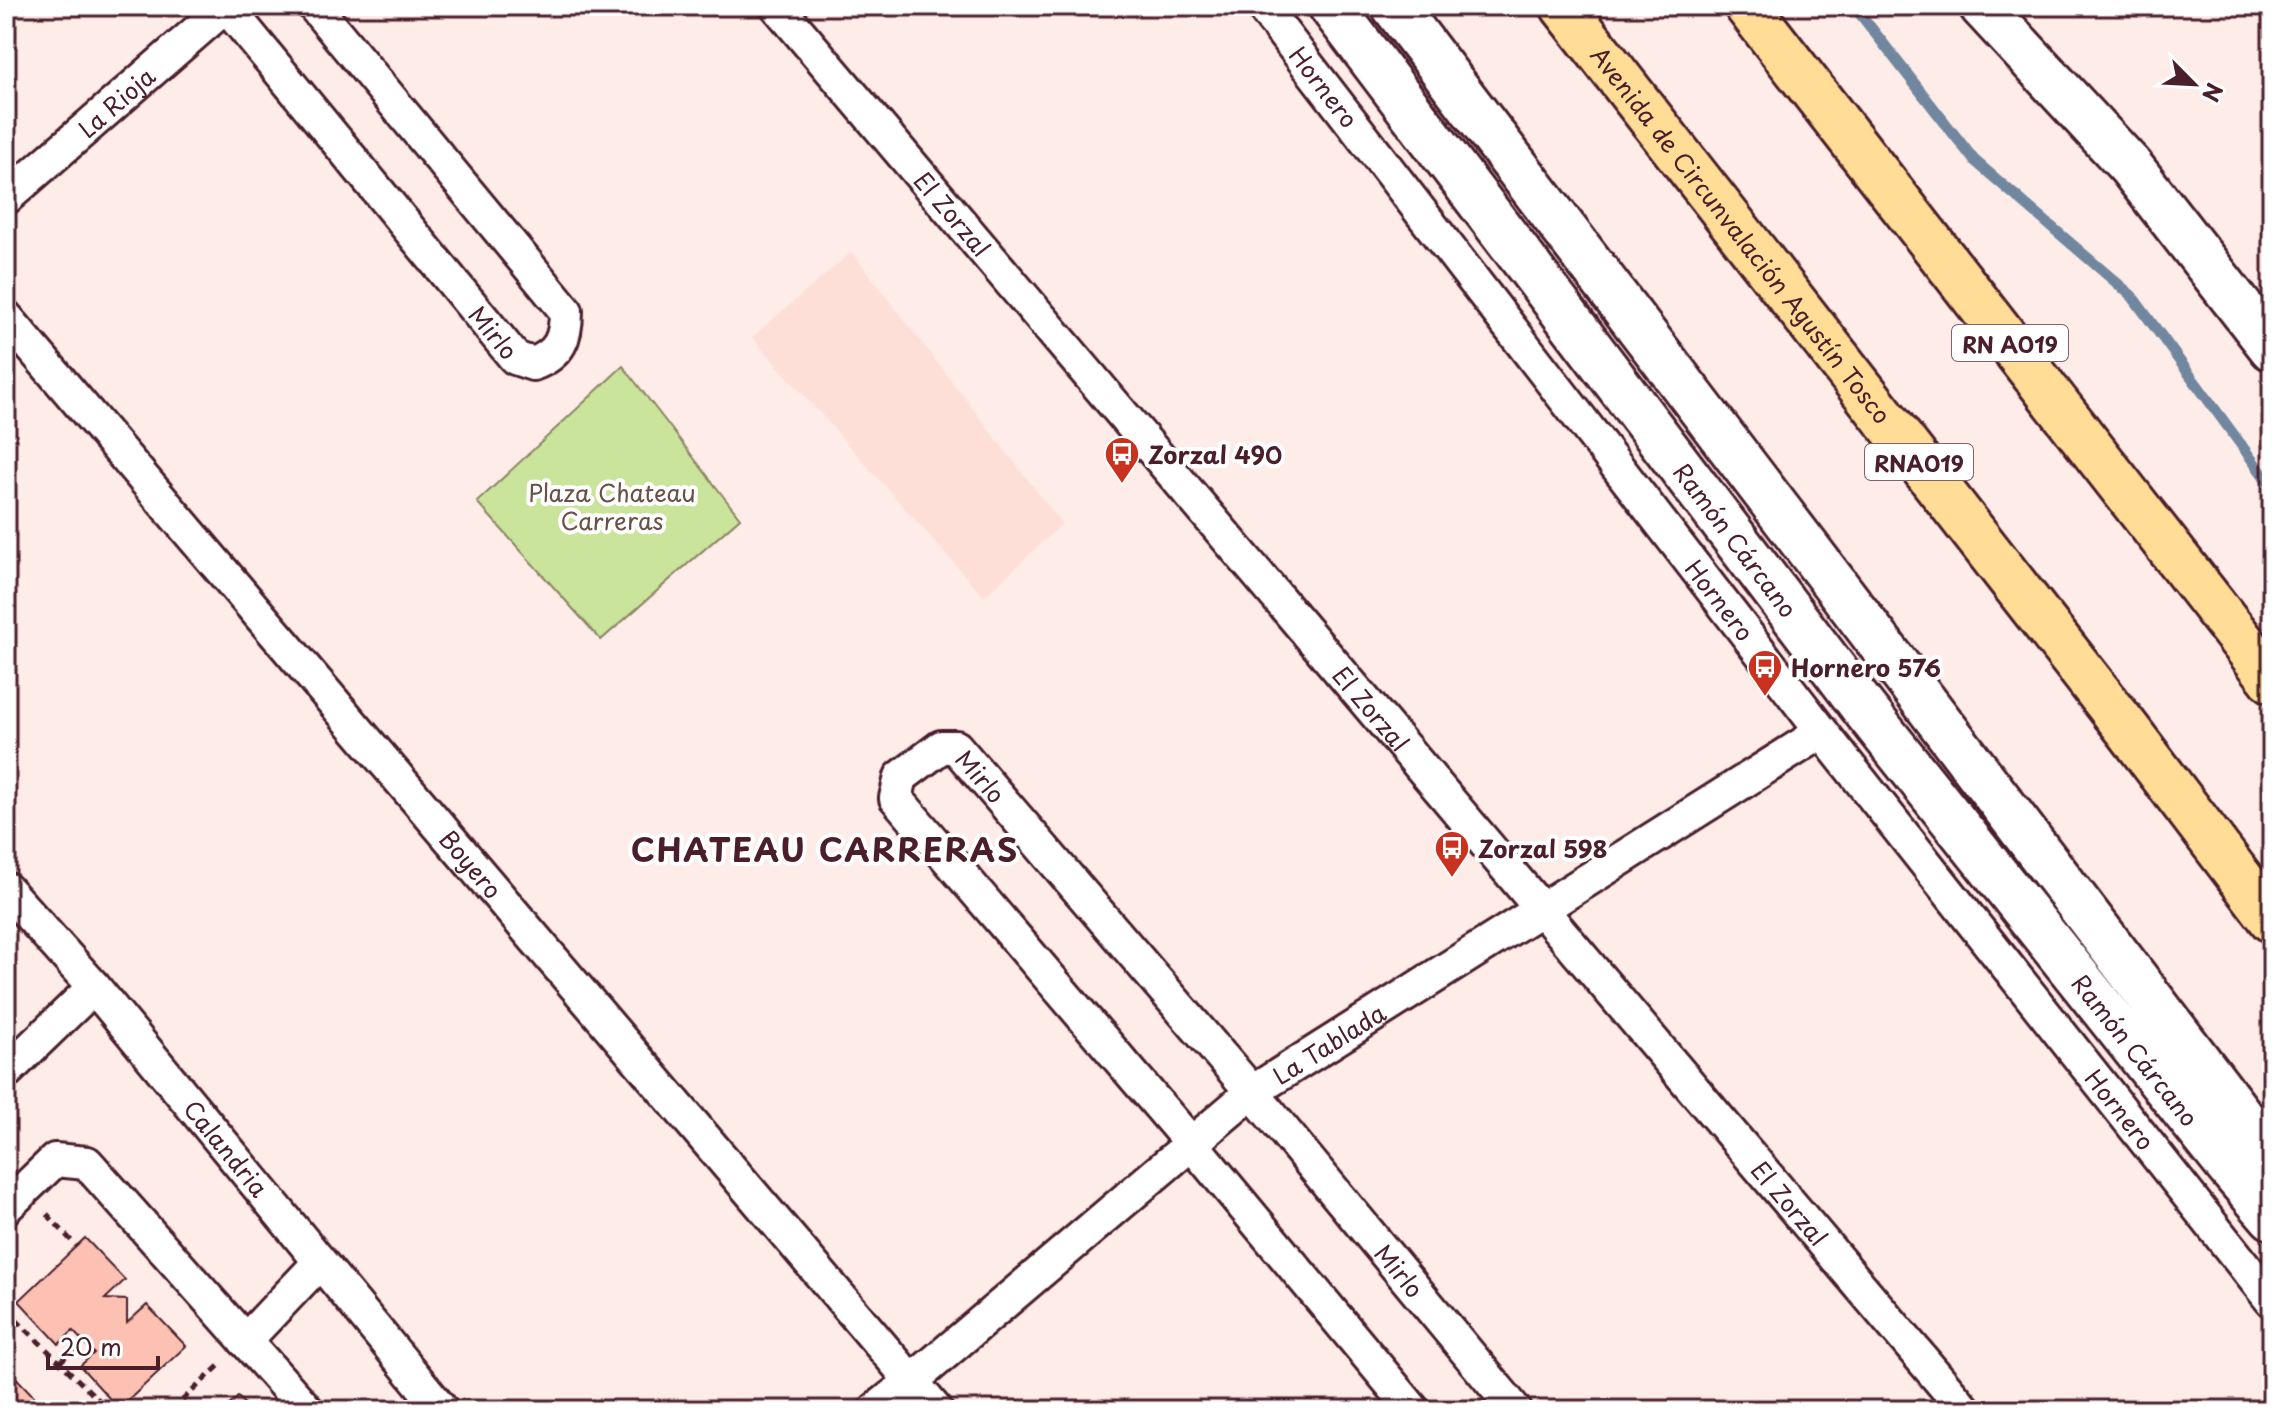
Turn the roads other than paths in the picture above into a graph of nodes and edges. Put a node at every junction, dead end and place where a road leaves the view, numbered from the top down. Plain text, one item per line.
1 (226, 6) edge
2 (314, 6) edge
3 (777, 6) edge
4 (1262, 6) edge
5 (1331, 6) edge
6 (1394, 6) edge
7 (1563, 6) edge
8 (1747, 6) edge
9 (1982, 6) edge
10 (6, 198) edge
11 (6, 317) edge
12 (2272, 348) edge
13 (2272, 680) edge
14 (1822, 732) junction
15 (6, 889) edge
16 (1543, 910) junction
17 (2272, 920) edge
18 (94, 987) junction
19 (6, 1072) edge
20 (1252, 1092) junction
21 (1191, 1143) junction
22 (2272, 1164) edge
23 (6, 1207) edge
24 (2272, 1217) edge
25 (319, 1263) junction
26 (2272, 1301) edge
27 (245, 1341) junction
28 (912, 1381) junction
29 (307, 1410) edge
30 (442, 1410) edge
31 (875, 1410) edge
32 (936, 1410) edge
33 (1413, 1410) edge
34 (1515, 1410) edge
35 (1965, 1410) edge

1 - 2 street, Mirlo
1 - 10 street, La Rioja
3 - 16 street, El Zorzal
4 - 14 street, Hornero
5 - 24 main road, Ramón Cárcano
6 - 22 main road, Ramón Cárcano
7 - 17 highway, Avenida de Circunvalación Agustín Tosco / RNA019
8 - 13 highway, RN A019
9 - 12 main road
11 - 28 street, Boyero
14 - 16 street, La Tablada
14 - 26 street, Hornero
15 - 18 street, Calandria
16 - 20 street, La Tablada
16 - 35 street, El Zorzal
18 - 19 street
18 - 25 street, Calandria
20 - 21 street, La Tablada
20 - 21 street, Mirlo
20 - 34 street, Mirlo
21 - 28 street, La Tablada
21 - 33 street, Mirlo
23 - 27 street
25 - 27 street
25 - 30 street, Calandria
27 - 29 street
28 - 31 street, La Tablada
28 - 32 street, Boyero

